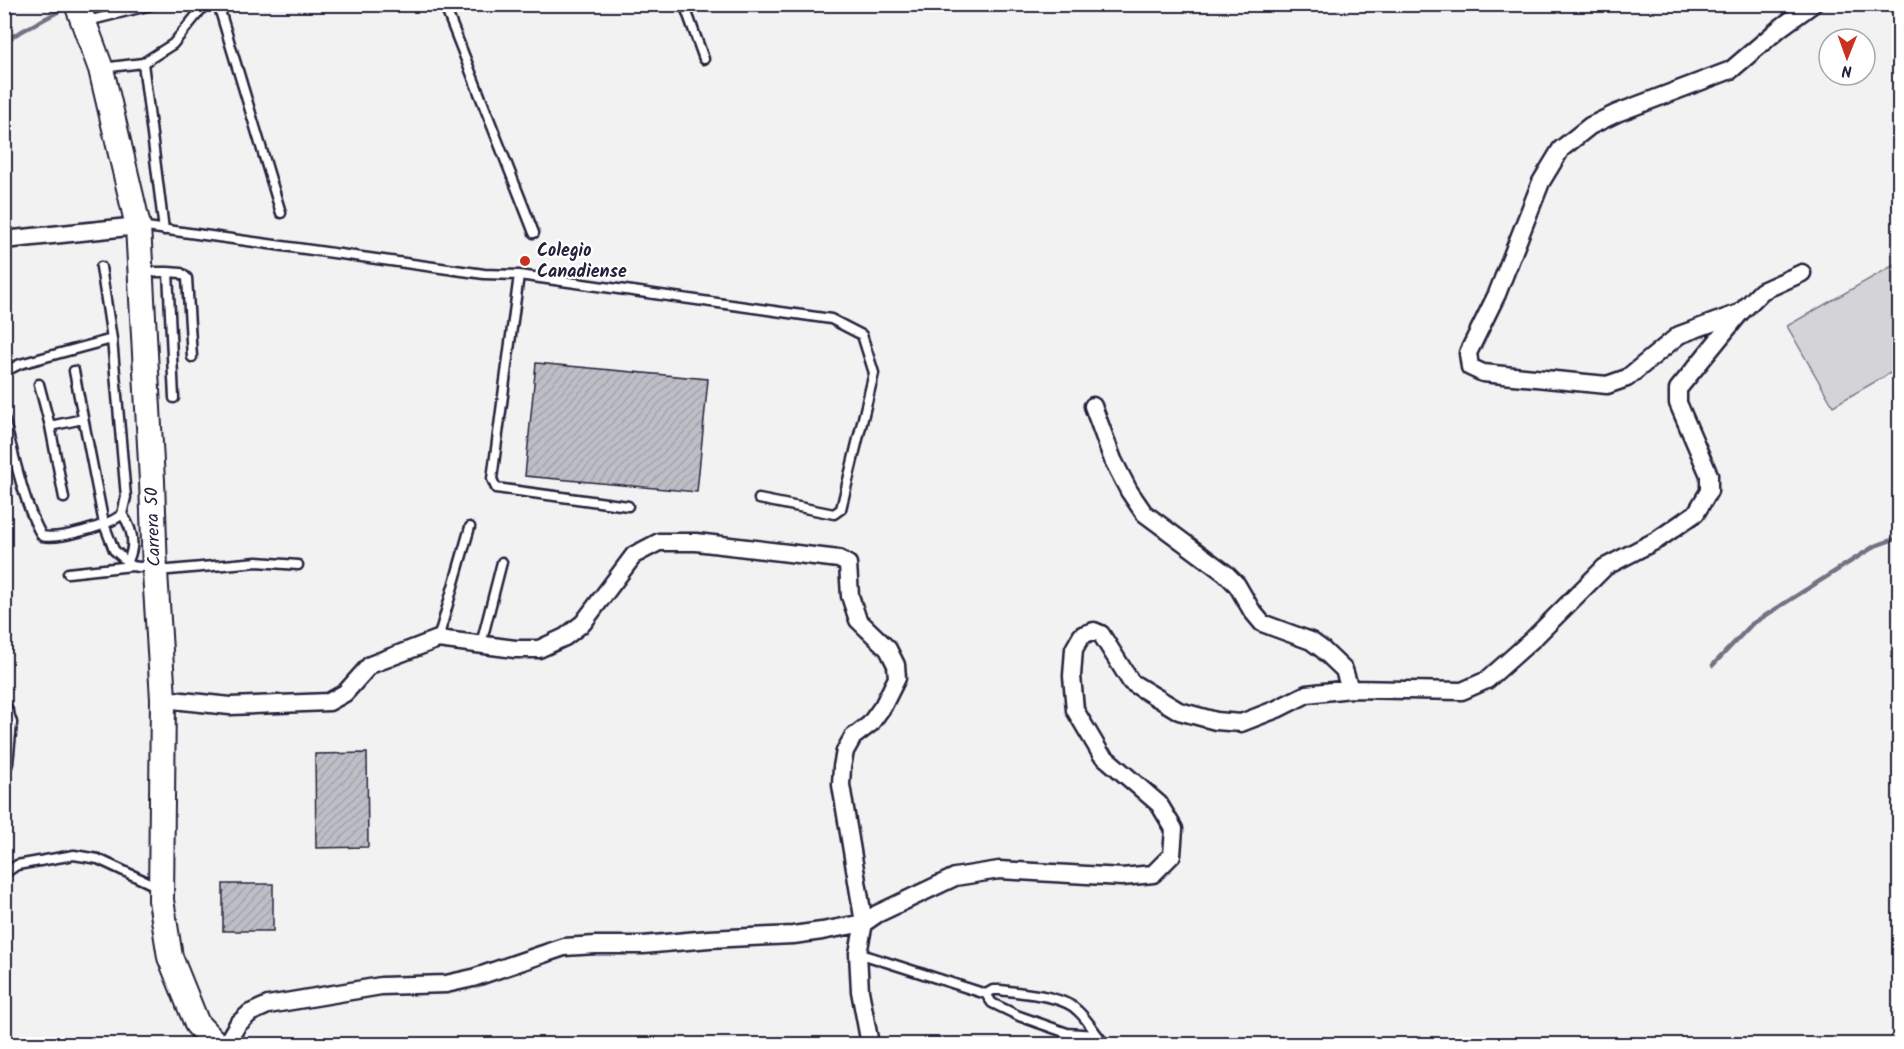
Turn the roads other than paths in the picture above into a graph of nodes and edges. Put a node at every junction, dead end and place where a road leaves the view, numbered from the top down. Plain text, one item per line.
1 (155, 4) edge
2 (176, 4) edge
3 (218, 4) edge
4 (444, 4) edge
5 (684, 4) edge
6 (1813, 4) edge
7 (204, 5) edge
8 (80, 13) edge
9 (704, 59) dead end
10 (143, 63) junction
11 (100, 69) junction
12 (281, 213) dead end
13 (138, 226) junction
14 (164, 230) junction
15 (534, 232) dead end
16 (4, 240) edge
17 (102, 267) dead end
18 (142, 272) junction
19 (168, 272) junction
20 (1802, 273) dead end
21 (519, 275) junction
22 (1740, 313) junction
23 (112, 339) junction
24 (192, 357) dead end
25 (74, 371) dead end
26 (4, 372) edge
27 (39, 384) dead end
28 (174, 398) dead end
29 (1093, 406) dead end
30 (4, 419) edge
31 (83, 419) junction
32 (50, 426) junction
33 (64, 498) dead end
34 (759, 500) dead end
35 (628, 506) dead end
36 (122, 514) junction
37 (104, 524) junction
38 (470, 527) dead end
39 (502, 562) dead end
40 (298, 565) dead end
41 (142, 566) junction
42 (68, 573) dead end
43 (438, 639) junction
44 (481, 644) junction
45 (1350, 689) junction
46 (163, 699) junction
47 (4, 711) edge
48 (4, 763) edge
49 (4, 874) edge
50 (161, 889) junction
51 (864, 923) junction
52 (858, 953) junction
53 (986, 994) junction
54 (1096, 1035) junction
55 (216, 1044) edge
56 (226, 1044) edge
57 (870, 1044) edge
58 (1105, 1044) edge

1 - 8 lane
2 - 7 lane
3 - 12 lane
4 - 15 lane
5 - 9 lane
6 - 22 street
7 - 10 lane
8 - 11 main road, Carrera 50
10 - 11 lane
10 - 14 lane
11 - 13 main road, Carrera 50
13 - 14 lane
13 - 16 street
13 - 18 main road, Carrera 50
14 - 21 lane
17 - 23 lane
18 - 19 lane
18 - 41 main road, Carrera 50
19 - 24 lane
19 - 28 lane
20 - 22 street
21 - 34 lane
21 - 35 lane
22 - 45 street
23 - 26 lane
23 - 36 lane
25 - 31 lane
27 - 32 lane
29 - 45 street
30 - 37 lane
31 - 32 lane
31 - 37 lane
32 - 33 lane
36 - 37 lane
36 - 41 lane
37 - 41 lane
38 - 43 lane
39 - 44 lane
40 - 41 lane
41 - 42 lane
41 - 46 main road, Carrera 50
43 - 44 street
43 - 46 street
44 - 51 street
45 - 51 street
46 - 50 main road, Carrera 50
47 - 48 street
49 - 50 lane
50 - 55 main road, Carrera 50
51 - 52 street
51 - 56 street
52 - 53 lane
52 - 57 street
53 - 54 lane
53 - 54 lane
54 - 58 lane

